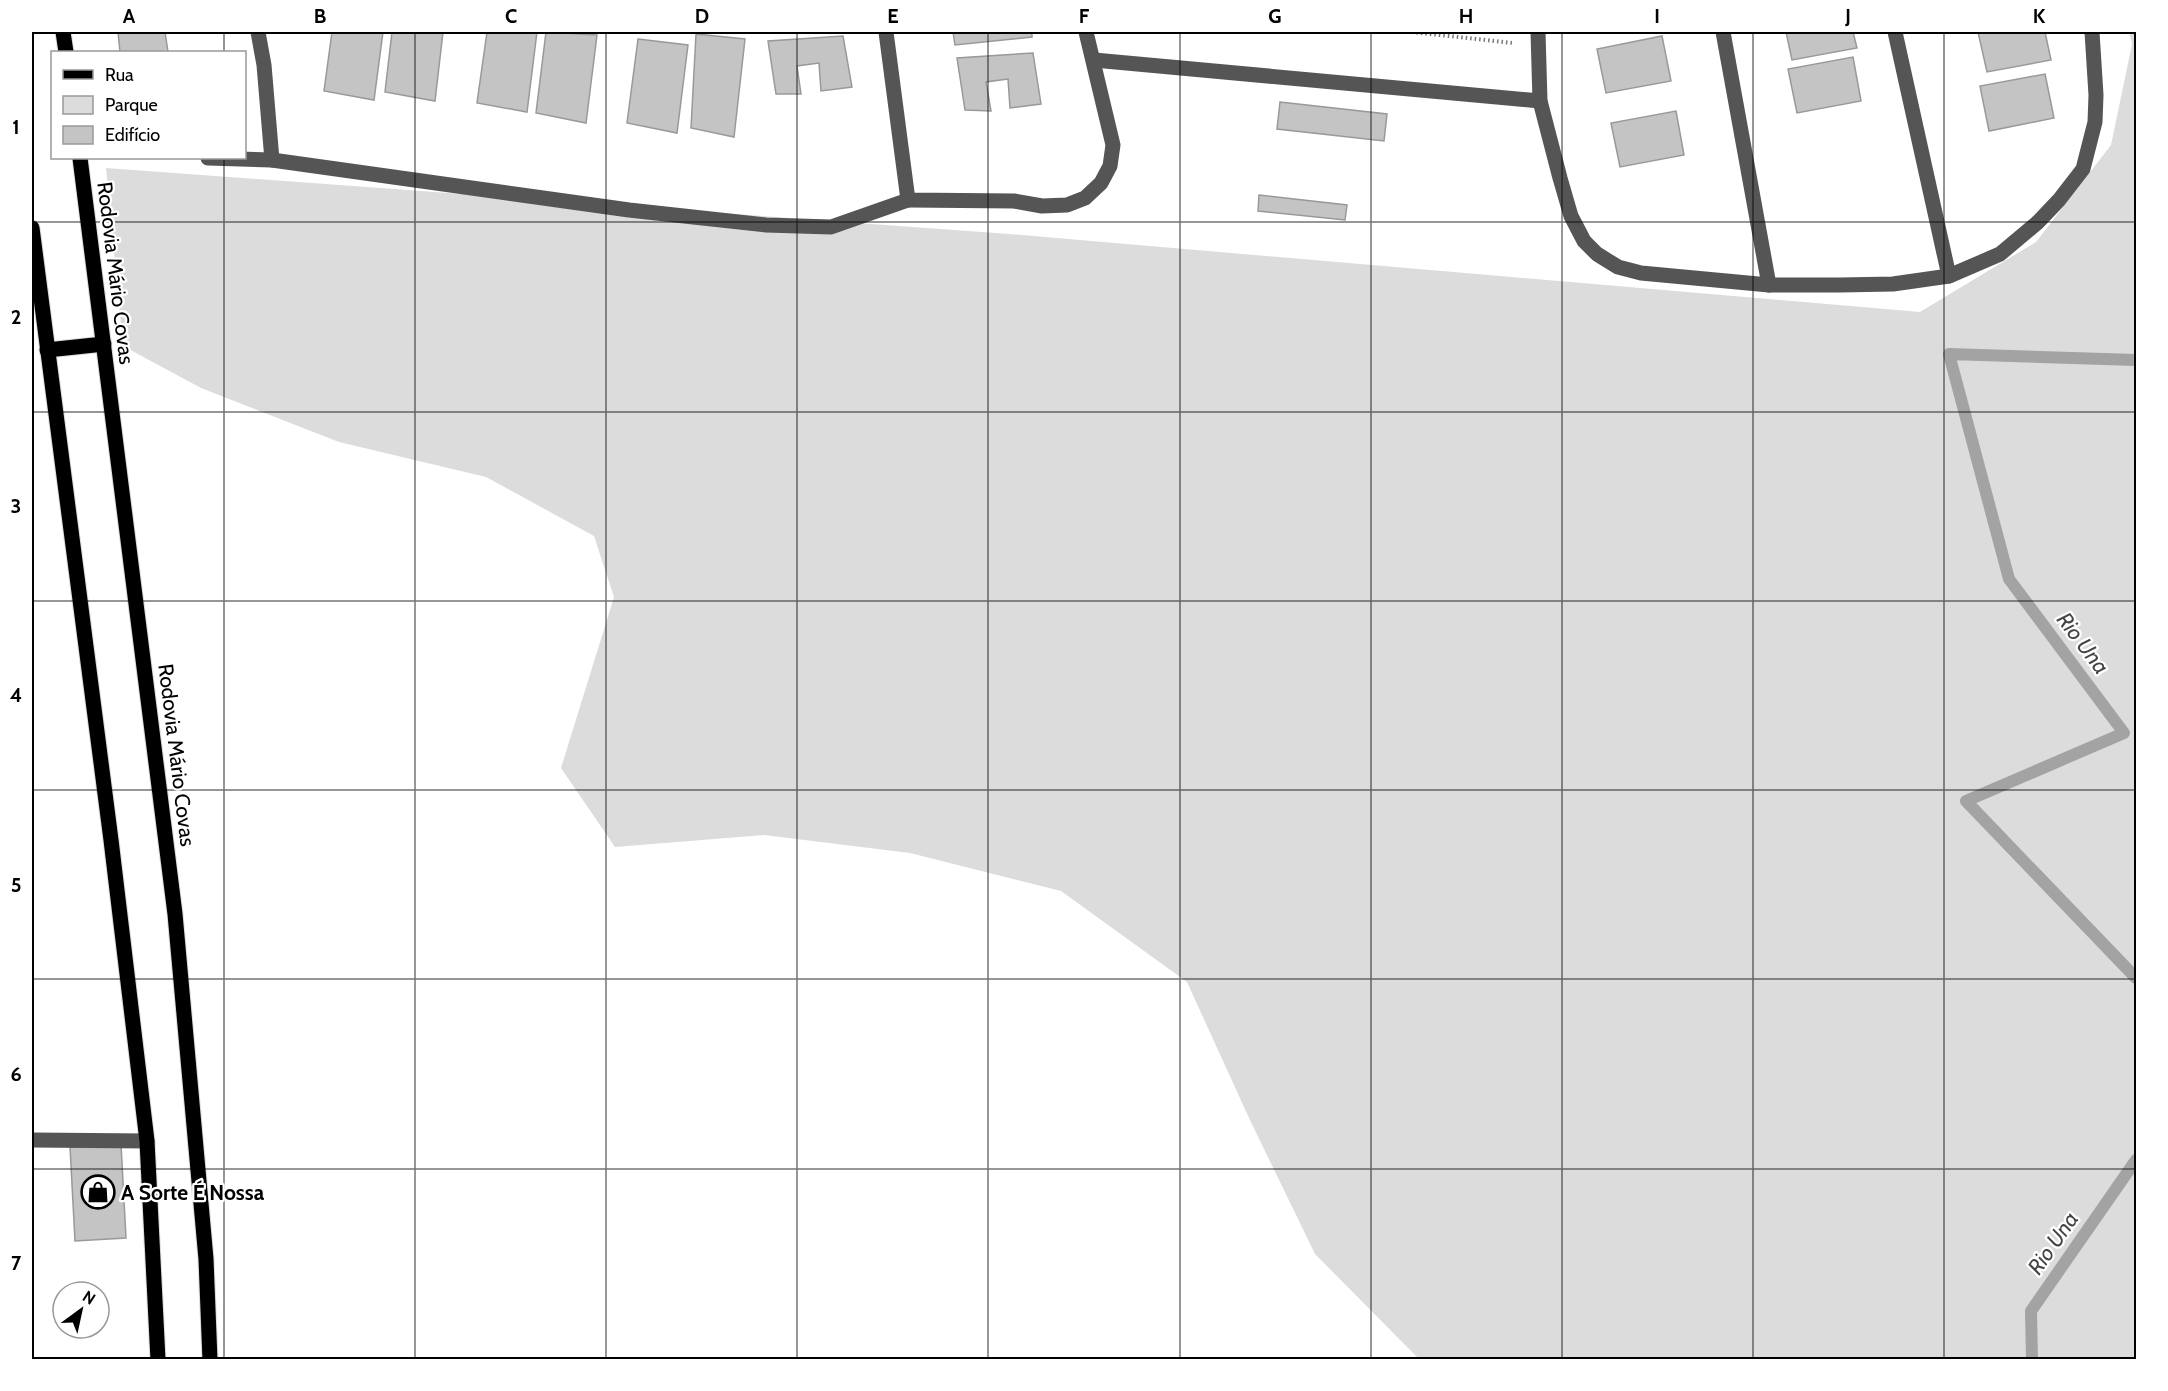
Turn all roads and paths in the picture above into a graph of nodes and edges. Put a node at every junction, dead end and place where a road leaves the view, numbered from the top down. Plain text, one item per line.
1 (63, 32) edge
2 (258, 32) edge
3 (886, 32) edge
4 (1086, 32) edge
5 (1412, 32) edge
6 (1723, 32) edge
7 (1895, 32) edge
8 (2092, 32) edge
9 (1539, 39) edge
10 (66, 51) edge
11 (1094, 60) junction
12 (1540, 101) junction
13 (80, 159) edge
14 (240, 159) edge
15 (272, 160) junction
16 (908, 200) junction
17 (32, 228) edge
18 (1949, 276) junction
19 (1769, 285) junction
20 (104, 344) junction
21 (46, 350) junction
22 (32, 1140) edge
23 (147, 1141) junction
24 (158, 1359) edge
25 (210, 1359) edge

1 - 10 main road
2 - 15 street
3 - 16 street
4 - 11 street
5 - 9 path
6 - 19 street
7 - 18 street
8 - 18 street
9 - 12 street
11 - 12 street
11 - 16 street
12 - 19 street
13 - 20 main road, Rodovia Mário Covas
14 - 15 street
15 - 16 street
17 - 21 main road
18 - 19 street
20 - 21 main road
20 - 25 main road, Rodovia Mário Covas
21 - 23 main road
22 - 23 street
23 - 24 main road

